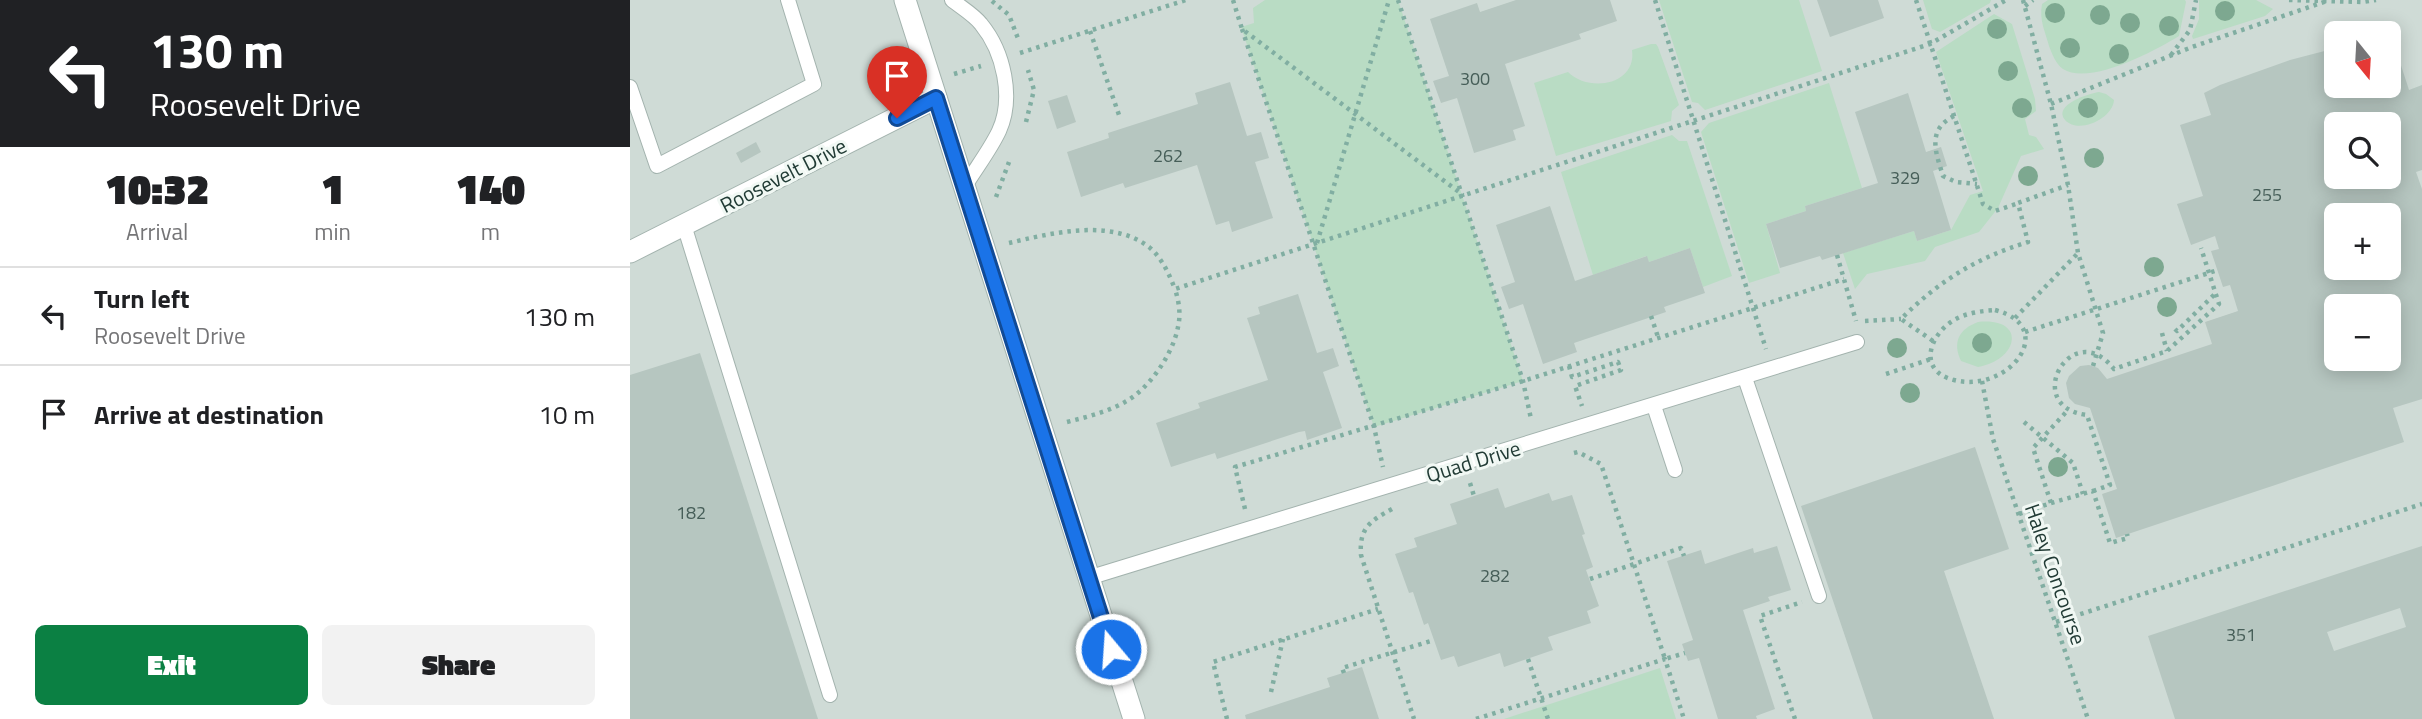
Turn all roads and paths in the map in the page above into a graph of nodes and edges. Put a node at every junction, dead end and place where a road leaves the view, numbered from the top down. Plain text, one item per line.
1 (788, 0) edge
2 (905, 0) edge
3 (952, 0) edge
4 (1186, 0) edge
5 (1233, 0) edge
6 (1389, 0) edge
7 (1398, 0) edge
8 (1654, 0) edge
9 (1916, 0) edge
10 (2006, 0) edge
11 (2023, 0) edge
12 (2033, 0) edge
13 (2196, 0) edge
14 (2289, 0) edge
15 (2376, 0) edge
16 (2328, 1) edge
17 (2025, 6) junction
18 (1242, 29) junction
19 (1090, 31) junction
20 (1930, 44) junction
21 (1017, 54) dead end
22 (2170, 56) junction
23 (982, 66) dead end
24 (954, 74) dead end
25 (630, 87) edge
26 (936, 98) junction
27 (2051, 104) junction
28 (1355, 114) junction
29 (1119, 115) dead end
30 (1954, 116) junction
31 (1693, 121) junction
32 (1976, 184) junction
33 (2068, 185) junction
34 (965, 186) junction
35 (1463, 195) junction
36 (2021, 202) junction
37 (684, 225) junction
38 (1009, 243) dead end
39 (1315, 243) junction
40 (2201, 248) dead end
41 (630, 252) edge
42 (2078, 253) junction
43 (1837, 255) dead end
44 (2218, 270) dead end
45 (2209, 273) junction
46 (1844, 279) junction
47 (1175, 289) junction
48 (2216, 293) junction
49 (1753, 307) junction
50 (2095, 309) junction
51 (1651, 316) dead end
52 (2015, 318) junction
53 (1901, 320) junction
54 (2175, 329) dead end
55 (2025, 332) junction
56 (2162, 333) dead end
57 (1658, 337) junction
58 (1933, 341) junction
59 (1857, 342) dead end
60 (1766, 349) dead end
61 (2167, 351) junction
62 (2098, 355) junction
63 (1931, 359) junction
64 (1569, 366) junction
65 (2093, 366) dead end
66 (1886, 374) dead end
67 (1745, 378) junction
68 (1523, 381) junction
69 (1982, 381) junction
70 (1654, 406) junction
71 (1582, 407) dead end
72 (2067, 410) junction
73 (1068, 422) dead end
74 (1532, 422) dead end
75 (2024, 422) dead end
76 (1374, 427) junction
77 (2042, 437) junction
78 (1567, 455) dead end
79 (1383, 468) dead end
80 (1675, 470) dead end
81 (1483, 480) dead end
82 (1470, 484) junction
83 (1458, 487) dead end
84 (2093, 491) junction
85 (2083, 494) junction
86 (1474, 496) dead end
87 (2051, 503) junction
88 (2422, 504) edge
89 (1396, 507) dead end
90 (1245, 510) dead end
91 (2019, 514) junction
92 (2127, 534) dead end
93 (1684, 556) dead end
94 (1633, 565) junction
95 (1088, 578) junction
96 (1590, 579) dead end
97 (1819, 596) joint
98 (1378, 609) junction
99 (2056, 622) junction
100 (1283, 638) junction
101 (1434, 640) dead end
102 (1685, 653) dead end
103 (1393, 654) junction
104 (1528, 659) dead end
105 (1665, 659) junction
106 (1344, 673) dead end
107 (1271, 692) dead end
108 (830, 695) dead end
109 (1541, 698) junction
110 (1134, 719) edge
111 (1227, 719) edge
112 (1414, 719) edge
113 (1476, 719) edge
114 (1548, 719) edge
115 (1684, 719) edge
116 (1796, 719) edge
117 (2088, 719) edge

1 - 25 lane
2 - 26 street
3 - 34 lane
4 - 19 path
5 - 18 path
6 - 28 path
7 - 35 path
8 - 31 path
9 - 20 path
10 - 20 path
11 - 17 path
12 - 17 path
13 - 22 path
14 - 16 path
15 - 16 path
16 - 22 path
17 - 27 path
18 - 28 path
18 - 39 path
19 - 21 path
19 - 29 path
20 - 30 path
20 - 31 path
22 - 27 path
23 - 24 path
26 - 34 street
26 - 37 street, Roosevelt Drive
27 - 33 path
28 - 35 path
28 - 39 path
30 - 32 path
30 - 32 path
31 - 35 path
31 - 49 path
32 - 36 path
33 - 36 path
33 - 42 path
34 - 95 street
35 - 39 path
35 - 68 path
36 - 53 path
37 - 41 street, Roosevelt Drive
37 - 108 lane
38 - 47 path
39 - 47 path
39 - 76 path
40 - 45 path
42 - 50 path
42 - 52 path
43 - 46 path
44 - 45 path
45 - 48 path
45 - 50 path
46 - 49 path
46 - 53 path
47 - 73 path
48 - 54 path
48 - 61 path
49 - 57 path
49 - 60 path
50 - 55 path
50 - 62 path
51 - 57 path
52 - 55 path
52 - 58 path
53 - 58 path
55 - 69 path
56 - 61 path
57 - 64 path
58 - 63 path
59 - 67 lane, Quad Drive
61 - 62 path
62 - 65 path
62 - 72 path
63 - 66 path
63 - 69 path
64 - 68 path
64 - 71 path
67 - 70 lane, Quad Drive
67 - 97 lane
68 - 74 path
68 - 76 path
69 - 91 path, Haley Concourse
70 - 80 lane
70 - 95 lane, Quad Drive
72 - 77 path
72 - 84 path
75 - 77 path
76 - 79 path
76 - 90 path
77 - 85 path
77 - 87 path
78 - 94 path
81 - 82 path
82 - 83 path
82 - 86 path
84 - 85 path
84 - 92 path
85 - 87 path
87 - 91 path
88 - 99 path
89 - 98 path
91 - 99 path, Haley Concourse
93 - 94 path
94 - 96 path
94 - 105 path
95 - 110 street
97 - 116 path
98 - 100 path
98 - 103 path
99 - 117 path, Haley Concourse
100 - 107 path
100 - 111 path
101 - 103 path
102 - 105 path
103 - 106 path
103 - 112 path
104 - 109 path
105 - 109 path
105 - 115 path
109 - 113 path
109 - 114 path

